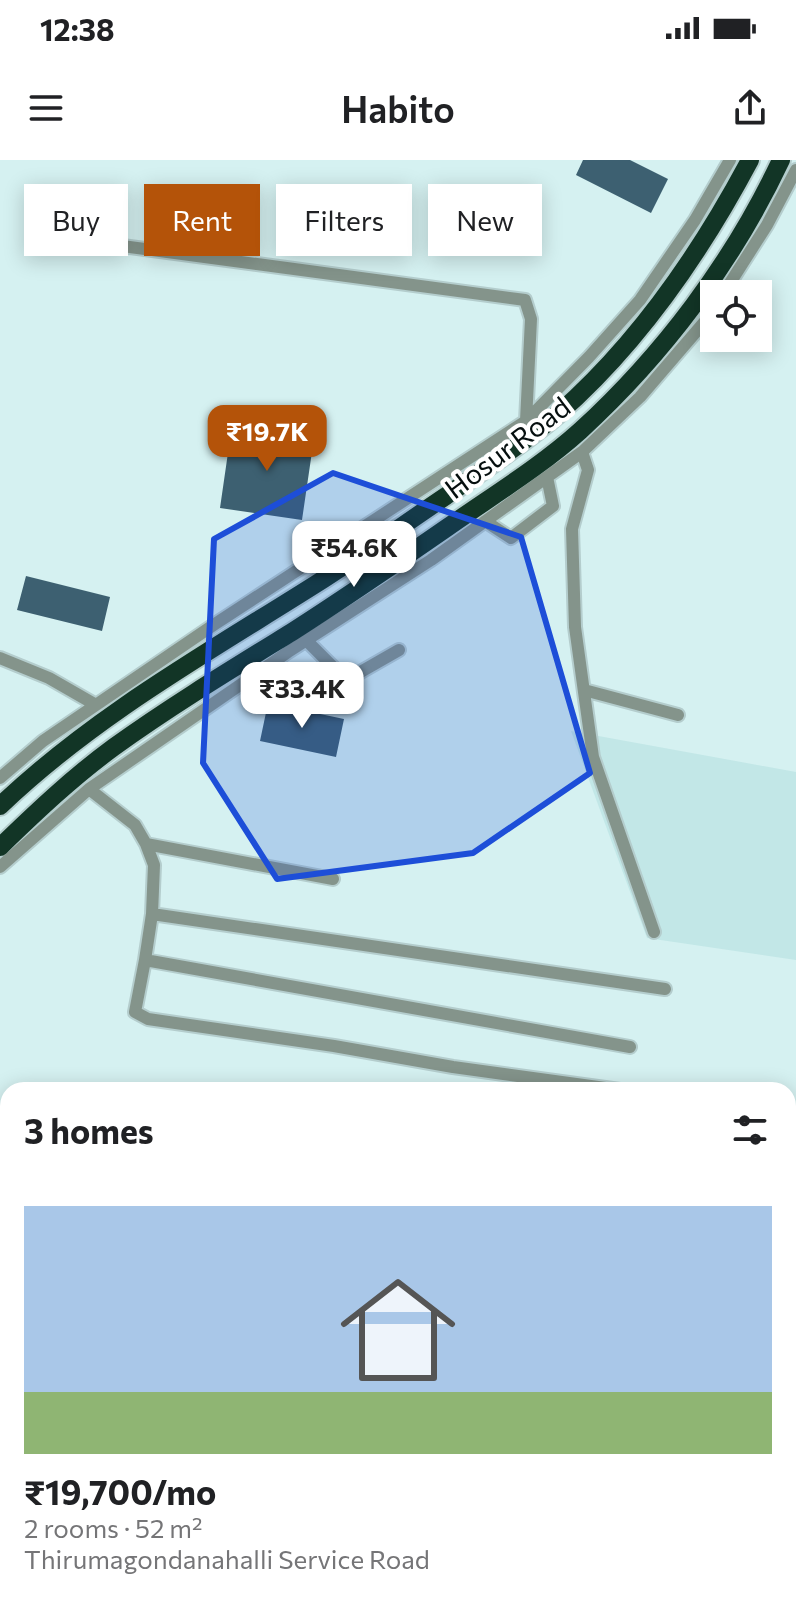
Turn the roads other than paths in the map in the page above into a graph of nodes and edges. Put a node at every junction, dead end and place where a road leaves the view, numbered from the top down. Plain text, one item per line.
1 (730, 160) edge
2 (750, 160) edge
3 (781, 160) edge
4 (796, 170) edge
5 (128, 247) edge
6 (732, 280) edge
7 (700, 327) edge
8 (526, 421) junction
9 (582, 452) junction
10 (547, 477) junction
11 (485, 521) junction
12 (307, 641) junction
13 (399, 650) dead end
14 (0, 658) edge
15 (584, 690) junction
16 (96, 705) junction
17 (678, 715) dead end
18 (0, 778) edge
19 (89, 789) junction
20 (0, 806) edge
21 (146, 844) junction
22 (0, 847) edge
23 (0, 867) edge
24 (333, 879) dead end
25 (152, 914) junction
26 (654, 932) dead end
27 (145, 960) junction
28 (665, 989) dead end
29 (630, 1047) dead end
30 (562, 1082) edge

1 - 8 street
2 - 20 highway, Hosur Road
3 - 22 highway, Hosur Road
4 - 6 street
5 - 8 street
7 - 9 street
8 - 16 street
9 - 10 street
9 - 15 street
10 - 11 street
10 - 11 street
11 - 12 street
12 - 13 street
12 - 19 street
14 - 16 street
15 - 17 street
15 - 26 street
16 - 18 street
19 - 21 street
19 - 23 street
21 - 24 street
21 - 25 street
25 - 27 street
25 - 28 street
27 - 29 street
27 - 30 street

